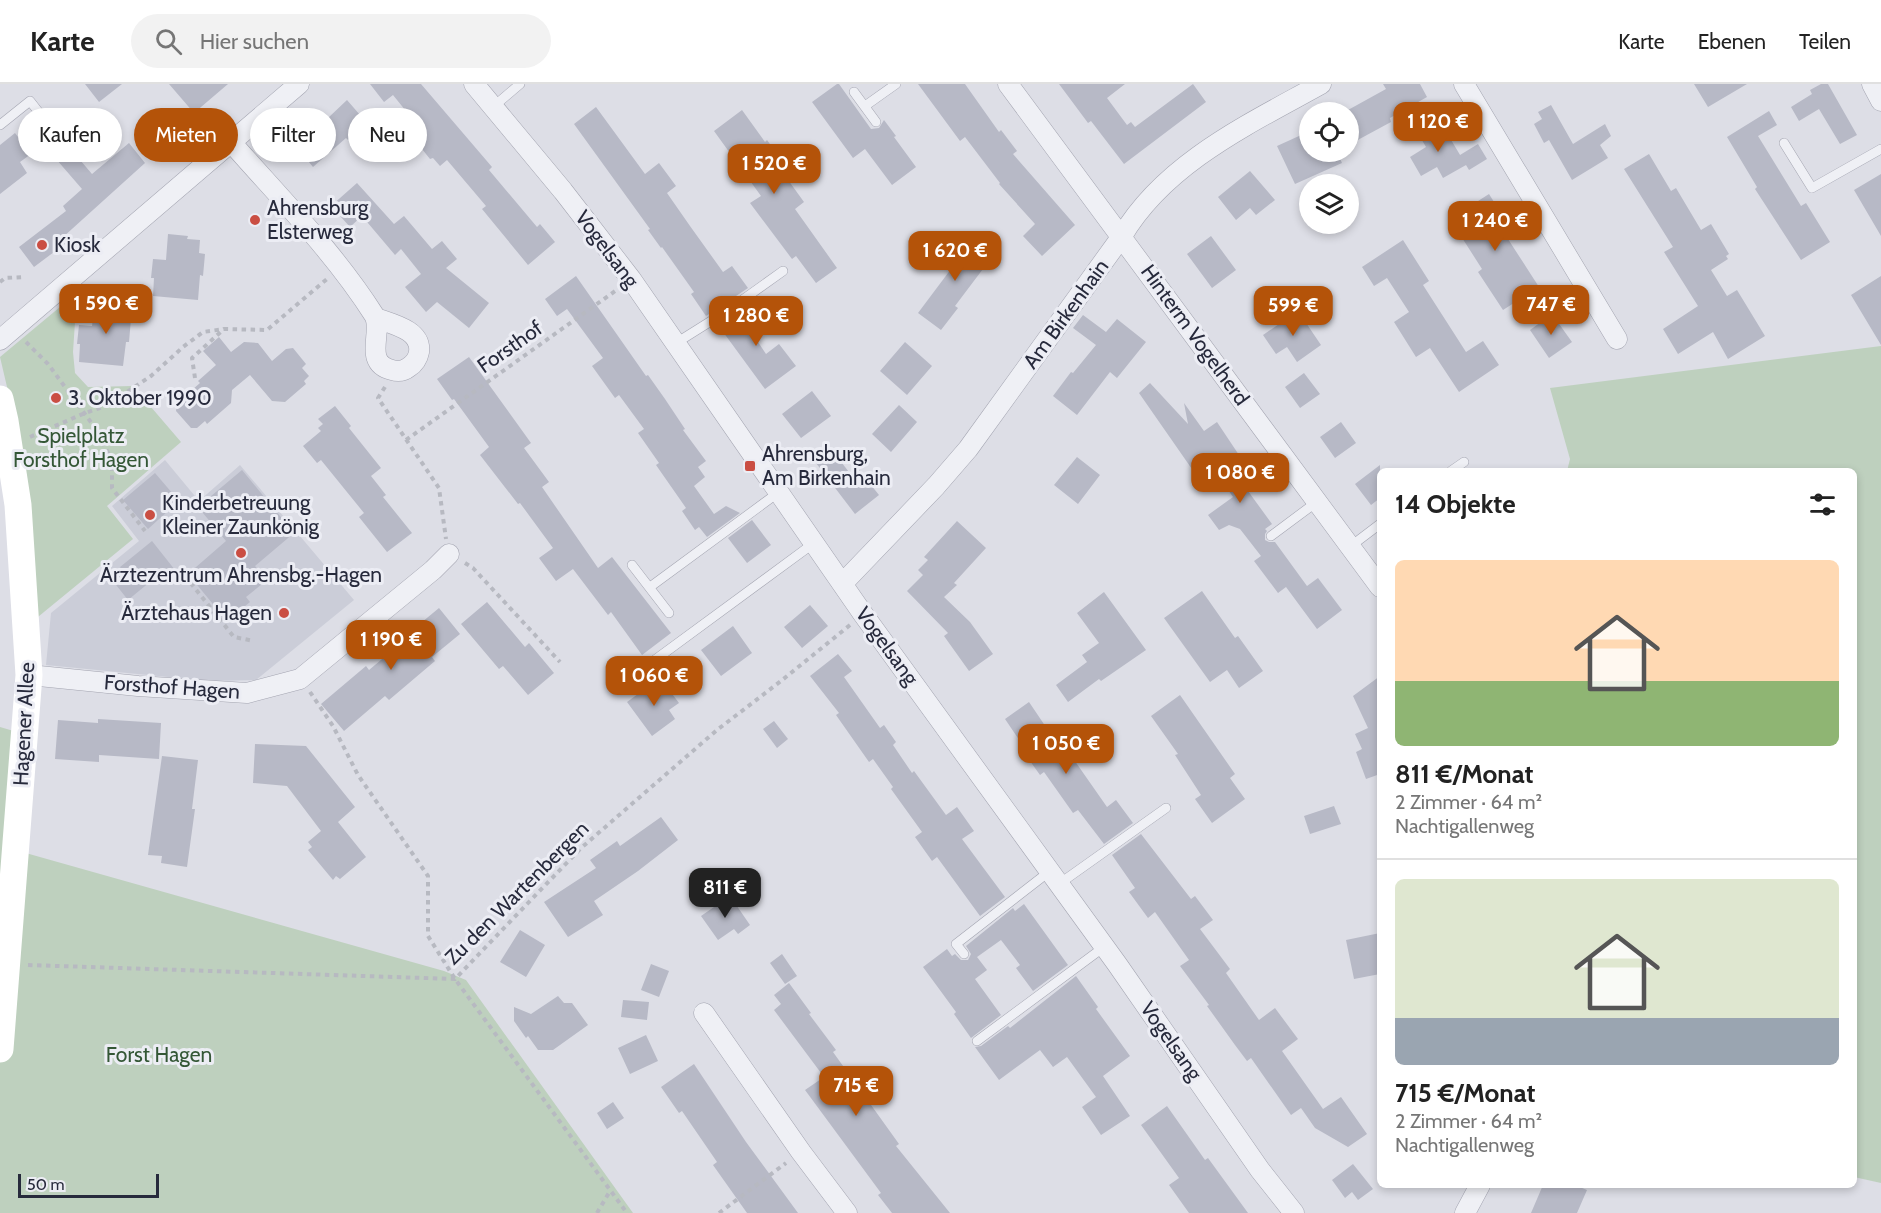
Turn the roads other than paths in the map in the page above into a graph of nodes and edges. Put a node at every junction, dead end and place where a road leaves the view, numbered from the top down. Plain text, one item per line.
1 (299, 84) edge
2 (474, 84) edge
3 (520, 84) edge
4 (896, 84) edge
5 (1008, 84) edge
6 (1321, 84) edge
7 (1464, 84) edge
8 (1872, 84) edge
9 (854, 92) dead end
10 (1881, 101) edge
11 (865, 106) junction
12 (493, 107) junction
13 (21, 108) edge
14 (35, 108) edge
15 (18, 111) edge
16 (876, 122) dead end
17 (0, 125) edge
18 (238, 136) edge
19 (1784, 143) dead end
20 (1881, 149) edge
21 (238, 150) edge
22 (208, 162) edge
23 (1122, 237) junction
24 (783, 271) dead end
25 (376, 318) junction
26 (6, 334) edge
27 (1617, 339) dead end
28 (676, 343) junction
29 (0, 399) edge
30 (1464, 462) dead end
31 (1455, 468) edge
32 (779, 492) junction
33 (1318, 501) junction
34 (1377, 526) edge
35 (1271, 536) dead end
36 (814, 543) junction
37 (1351, 546) junction
38 (449, 554) road end
39 (632, 565) dead end
40 (843, 583) junction
41 (1377, 583) edge
42 (650, 587) junction
43 (669, 613) dead end
44 (648, 665) dead end
45 (29, 675) junction
46 (1166, 808) dead end
47 (1055, 877) junction
48 (1104, 947) junction
49 (964, 954) dead end
50 (704, 1013) dead end
51 (977, 1041) dead end
52 (0, 1049) edge
53 (1478, 1188) edge
54 (847, 1213) edge
55 (1294, 1213) edge
56 (1465, 1213) edge

1 - 18 street
2 - 12 street, Vogelsang
3 - 12 lane
4 - 11 lane
5 - 23 street, Hinterm Vogelherd
6 - 23 street, Am Birkenhain
7 - 27 street
8 - 10 street
9 - 11 lane
11 - 16 lane
12 - 28 street, Vogelsang
13 - 14 lane
15 - 17 lane
19 - 20 lane
21 - 25 street
22 - 26 street
23 - 33 street, Hinterm Vogelherd
23 - 40 street, Am Birkenhain
24 - 28 lane
25 - 25 street
28 - 32 street, Vogelsang
29 - 45 street, Hagener Allee
30 - 31 lane
32 - 36 street, Vogelsang
32 - 42 lane
33 - 35 lane
33 - 37 street, Hinterm Vogelherd
34 - 37 lane
36 - 40 street, Vogelsang
36 - 44 lane
37 - 41 street, Hinterm Vogelherd
38 - 45 street, Forsthof Hagen
39 - 42 lane
40 - 47 street, Vogelsang
42 - 43 lane
45 - 52 street, Hagener Allee
46 - 47 lane
47 - 48 street, Vogelsang
47 - 49 lane
48 - 51 lane
48 - 55 street, Vogelsang
50 - 54 street
53 - 56 street

